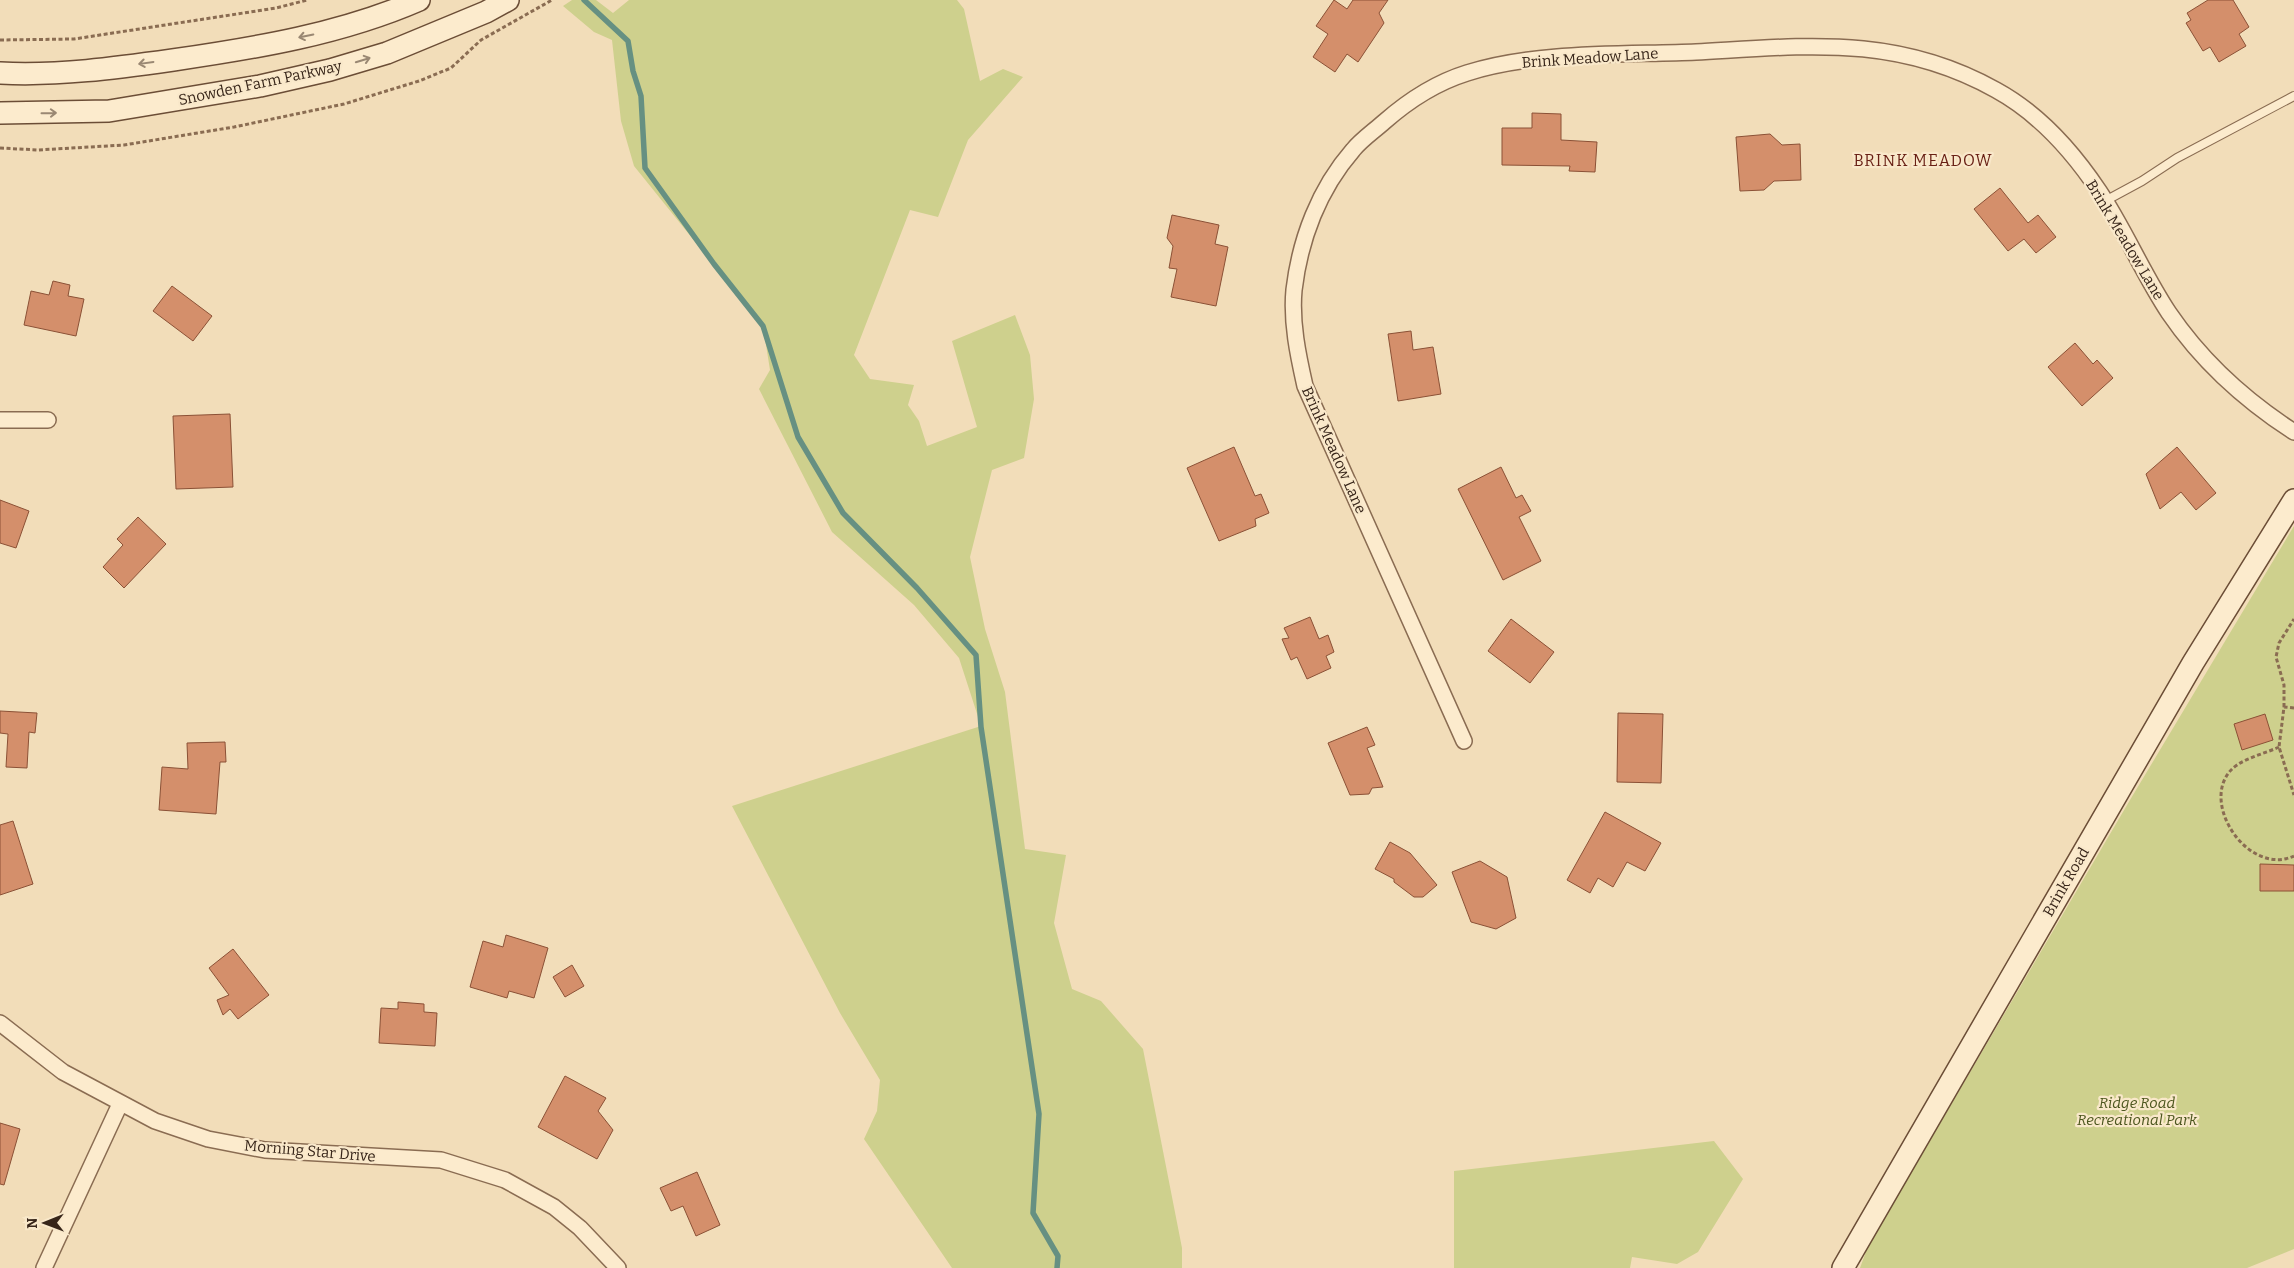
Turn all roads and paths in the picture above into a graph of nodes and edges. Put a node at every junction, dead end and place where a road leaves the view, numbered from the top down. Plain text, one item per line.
1 (307, 0) edge
2 (419, 0) edge
3 (508, 0) edge
4 (552, 0) edge
5 (0, 40) edge
6 (0, 73) edge
7 (2294, 96) edge
8 (0, 113) edge
9 (0, 148) edge
10 (2105, 201) junction
11 (0, 420) edge
12 (48, 420) dead end
13 (2294, 432) edge
14 (2294, 500) edge
15 (2294, 619) edge
16 (2284, 707) junction
17 (2294, 708) edge
18 (1464, 741) dead end
19 (2279, 748) junction
20 (2294, 795) edge
21 (2294, 856) edge
22 (0, 1023) edge
23 (120, 1104) junction
24 (44, 1268) edge
25 (618, 1268) edge
26 (1843, 1268) edge

1 - 5 path
2 -> 6 main road
8 -> 3 main road, Snowden Farm Parkway
4 - 9 path
7 - 10 lane
10 - 13 street, Brink Meadow Lane
10 - 18 street, Brink Meadow Lane
11 - 12 street
14 - 26 main road, Brink Road
15 - 16 path
16 - 17 path
16 - 19 path
19 - 20 path
19 - 21 path
22 - 23 street, Morning Star Drive
23 - 24 street
23 - 25 street, Morning Star Drive

